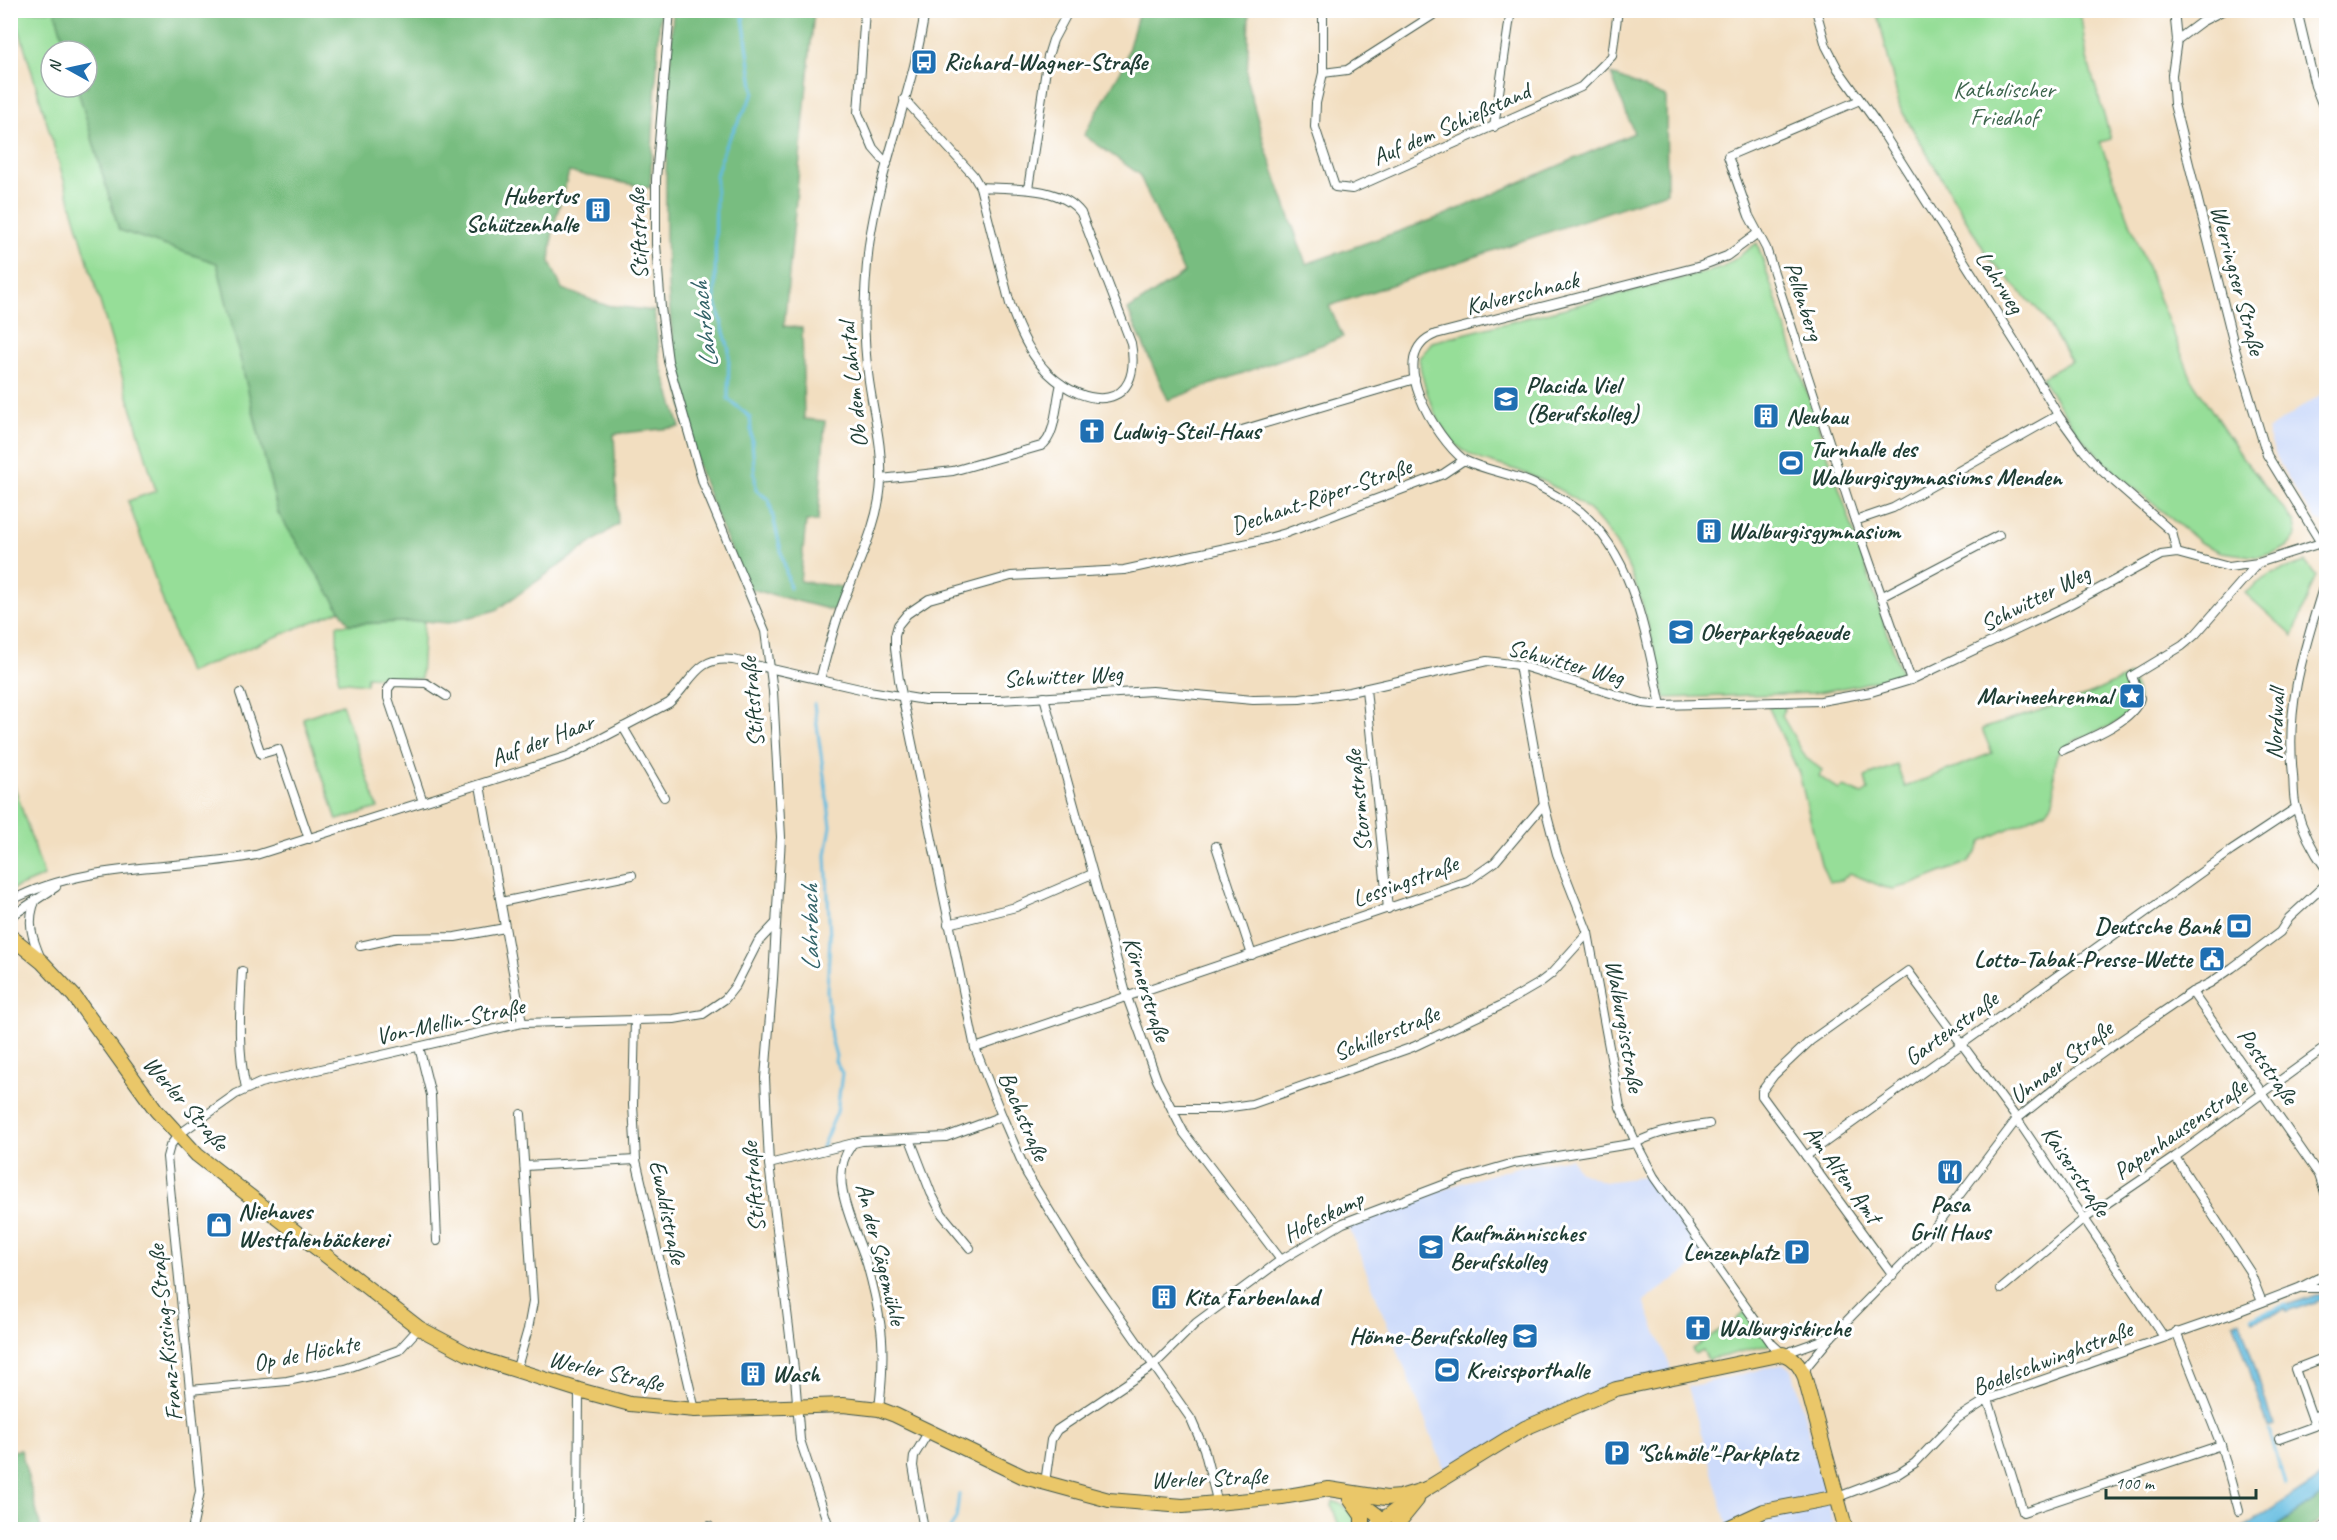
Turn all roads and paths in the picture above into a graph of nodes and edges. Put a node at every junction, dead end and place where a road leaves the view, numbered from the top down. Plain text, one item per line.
1 (670, 10) edge
2 (865, 10) edge
3 (925, 10) edge
4 (1070, 10) edge
5 (1323, 10) edge
6 (1441, 10) edge
7 (1511, 10) edge
8 (1618, 10) edge
9 (1816, 10) edge
10 (2174, 10) edge
11 (2224, 10) edge
12 (2297, 10) edge
13 (2177, 40) junction
14 (1323, 73) junction
15 (904, 99) junction
16 (1860, 100) junction
17 (2326, 114) edge
18 (1494, 128) junction
19 (887, 164) junction
20 (980, 187) junction
21 (1028, 189) junction
22 (1758, 233) junction
23 (1415, 379) junction
24 (1061, 384) junction
25 (2058, 415) junction
26 (1225, 435) dead end
27 (1464, 460) junction
28 (881, 479) junction
29 (1855, 521) junction
30 (1999, 535) dead end
31 (2324, 541) edge
32 (2177, 553) junction
33 (2326, 562) edge
34 (2258, 563) junction
35 (2326, 578) edge
36 (1881, 597) junction
37 (1520, 665) junction
38 (771, 669) junction
39 (820, 680) junction
40 (1911, 680) junction
41 (1366, 688) junction
42 (240, 693) dead end
43 (446, 696) dead end
44 (1044, 697) junction
45 (903, 698) junction
46 (1661, 705) junction
47 (623, 727) junction
48 (2063, 750) dead end
49 (480, 785) junction
50 (664, 797) dead end
51 (423, 802) junction
52 (1544, 804) junction
53 (2296, 808) junction
54 (309, 839) junction
55 (1216, 846) dead end
56 (2326, 869) edge
57 (1092, 874) junction
58 (632, 875) dead end
59 (67, 881) junction
60 (2326, 884) edge
61 (36, 899) junction
62 (10, 901) edge
63 (501, 902) junction
64 (1388, 909) junction
65 (10, 917) edge
66 (775, 924) junction
67 (948, 924) junction
68 (505, 928) junction
69 (1588, 933) junction
70 (10, 936) edge
71 (360, 946) dead end
72 (1252, 955) junction
73 (42, 962) junction
74 (242, 970) dead end
75 (2192, 992) junction
76 (1127, 997) junction
77 (634, 1019) junction
78 (522, 1023) junction
79 (1963, 1043) junction
80 (419, 1047) junction
81 (2326, 1047) edge
82 (975, 1048) junction
83 (246, 1088) junction
84 (2264, 1094) junction
85 (1762, 1096) joint
86 (1172, 1108) junction
87 (521, 1114) dead end
88 (1002, 1116) junction
89 (2017, 1119) junction
90 (1709, 1124) dead end
91 (178, 1135) junction
92 (910, 1139) junction
93 (1636, 1143) junction
94 (851, 1146) junction
95 (1806, 1156) junction
96 (2175, 1157) junction
97 (636, 1160) junction
98 (769, 1164) junction
99 (525, 1166) junction
100 (2325, 1185) edge
101 (2326, 1196) edge
102 (2084, 1219) junction
103 (437, 1241) dead end
104 (970, 1248) dead end
105 (1281, 1260) junction
106 (2326, 1274) edge
107 (1893, 1275) junction
108 (2299, 1288) junction
109 (2326, 1288) edge
110 (2001, 1289) dead end
111 (2262, 1302) junction
112 (419, 1328) junction
113 (2176, 1332) junction
114 (1831, 1337) junction
115 (2164, 1337) junction
116 (1783, 1354) junction
117 (2326, 1357) edge
118 (1153, 1366) junction
119 (516, 1371) junction
120 (1804, 1375) junction
121 (190, 1390) junction
122 (579, 1390) junction
123 (1988, 1399) junction
124 (797, 1408) junction
125 (879, 1409) junction
126 (695, 1410) junction
127 (2326, 1412) edge
128 (2312, 1417) junction
129 (929, 1431) junction
130 (2279, 1439) dead end
131 (2221, 1445) junction
132 (1045, 1483) junction
133 (1426, 1489) junction
134 (1343, 1491) junction
135 (1838, 1497) junction
136 (1218, 1504) junction
137 (2239, 1511) dead end
138 (2326, 1524) edge
139 (1380, 1526) edge
140 (192, 1530) edge
141 (578, 1530) edge
142 (830, 1530) edge
143 (924, 1530) edge
144 (1362, 1530) edge
145 (1397, 1530) edge
146 (1724, 1530) edge
147 (1846, 1530) edge
148 (2319, 1530) edge

1 - 38 street, Stiftstraße
2 - 19 street
3 - 15 street, Ob dem Lahrtal
4 - 21 street
5 - 14 street
6 - 14 street
7 - 18 street
8 - 18 street, Auf dem Schießstand
9 - 16 street, Lahrweg
10 - 13 street, Werringser Straße
11 - 13 street
12 - 17 street
13 - 31 street, Werringser Straße
14 - 18 street, Auf dem Schießstand
15 - 19 street, Ob dem Lahrtal
15 - 20 street
16 - 22 street, Pellenberg
16 - 25 street, Lahrweg
19 - 28 street, Ob dem Lahrtal
20 - 21 street
20 - 24 street
21 - 24 street
22 - 23 street, Kalverschnack
22 - 29 street, Pellenberg
23 - 26 street
23 - 27 street, Kalverschnack
24 - 28 street
25 - 29 street
25 - 32 street, Lahrweg
27 - 45 street, Dechant-Röper-Straße
27 - 46 street
28 - 39 street, Ob dem Lahrtal
29 - 36 street, Pellenberg
30 - 36 street
31 - 33 street
31 - 34 street
32 - 34 street
32 - 40 street, Schwitter Weg
34 - 48 street
35 - 53 street, Nordwall
36 - 40 street, Pellenberg
37 - 41 street, Schwitter Weg
37 - 46 street, Schwitter Weg
37 - 52 street, Walburgisstraße
38 - 39 street, Schwitter Weg
38 - 47 street, Auf der Haar
38 - 66 street, Stiftstraße
39 - 45 street, Schwitter Weg
40 - 46 street, Schwitter Weg
41 - 44 street, Schwitter Weg
41 - 64 street, Stormstraße
42 - 54 street
43 - 51 street
44 - 45 street, Schwitter Weg
44 - 57 street, Körnerstraße
45 - 67 street, Bachstraße
47 - 49 street, Auf der Haar
47 - 50 street
49 - 51 street, Auf der Haar
49 - 63 street
51 - 54 street, Auf der Haar
52 - 64 street, Lessingstraße
52 - 69 street, Walburgisstraße
53 - 56 street, Nordwall
53 - 79 street, Gartenstraße
54 - 59 street, Auf der Haar
55 - 72 street
57 - 67 street
57 - 76 street, Körnerstraße
58 - 63 street
59 - 61 street, Auf der Haar
59 - 62 street, Auf der Haar
60 - 75 street, Unnaer Straße
61 - 65 street, Auf der Haar
61 - 73 street
63 - 68 street
64 - 72 street, Lessingstraße
66 - 77 street, Von-Mellin-Straße
66 - 98 street, Stiftstraße
67 - 82 street, Bachstraße
68 - 71 street
68 - 78 street
69 - 86 street, Schillerstraße
69 - 93 street, Walburgisstraße
70 - 73 main road, Werler Straße
72 - 76 street, Lessingstraße
73 - 91 main road, Werler Straße
74 - 83 street
75 - 84 street, Poststraße
75 - 89 street, Unnaer Straße
76 - 82 street, Lessingstraße
76 - 86 street, Körnerstraße
77 - 78 street, Von-Mellin-Straße
77 - 97 street, Ewaldistraße
78 - 80 street, Von-Mellin-Straße
79 - 85 street, Kaiserstraße
79 - 89 street, Kaiserstraße
79 - 95 street, Gartenstraße
80 - 83 street, Von-Mellin-Straße
80 - 103 street
81 - 84 street, Papenhausenstraße
82 - 88 street, Bachstraße
83 - 91 street, Von-Mellin-Straße
84 - 96 street, Papenhausenstraße
84 - 100 street, Poststraße
85 - 95 street, Am Alten Amt
86 - 105 street, Körnerstraße
87 - 99 street
88 - 92 street
88 - 118 street, Bachstraße
89 - 102 street, Kaiserstraße
89 - 107 street, Unnaer Straße
90 - 93 street, Hofeskamp
91 - 112 main road, Werler Straße
91 - 121 street, Franz-Kissing-Straße
92 - 94 street
92 - 104 street
93 - 105 street, Hofeskamp
93 - 116 street, Walburgisstraße
94 - 98 street
94 - 125 street, An der Sägemühle
95 - 107 street, Am Alten Amt
96 - 102 street, Papenhausenstraße
96 - 111 street
97 - 99 street
97 - 126 street, Ewaldistraße
98 - 124 street, Stiftstraße
99 - 119 street
100 - 101 street, Poststraße
102 - 110 street, Papenhausenstraße
102 - 115 street, Kaiserstraße
105 - 118 street, Hofeskamp
106 - 108 street, Bodelschwinghstraße
107 - 114 street, Unnaer Straße
108 - 109 street, Bodelschwinghstraße
108 - 111 street, Bodelschwinghstraße
111 - 113 street, Bodelschwinghstraße
112 - 119 main road, Werler Straße
112 - 121 street, Op de Höchte
113 - 115 street, Bodelschwinghstraße
113 - 131 street
114 - 116 street, Unnaer Straße
114 - 120 street, Unnaer Straße
115 - 123 street, Bodelschwinghstraße
116 - 120 main road
116 - 133 main road, Werler Straße
117 - 128 street
118 - 132 street, Hofeskamp
118 - 136 street, Bachstraße
119 - 122 main road, Werler Straße
120 - 135 main road
121 - 140 street, Franz-Kissing-Straße
122 - 126 main road, Werler Straße
122 - 141 street
123 - 131 street
123 - 135 street, Bodelschwinghstraße
124 - 125 main road, Werler Straße
124 - 126 main road, Werler Straße
124 - 142 street, Stiftstraße
125 - 129 main road, Werler Straße
127 - 128 street
128 - 130 street
129 - 132 main road, Werler Straße
129 - 143 street
131 - 137 street
132 - 136 main road, Werler Straße
133 - 134 main road, Werler Straße
133 - 139 main road, Werler Straße
133 - 145 main road
134 - 136 main road, Werler Straße
134 - 139 main road, Werler Straße
134 - 144 main road
135 - 146 main road
135 - 147 main road
138 - 148 street

